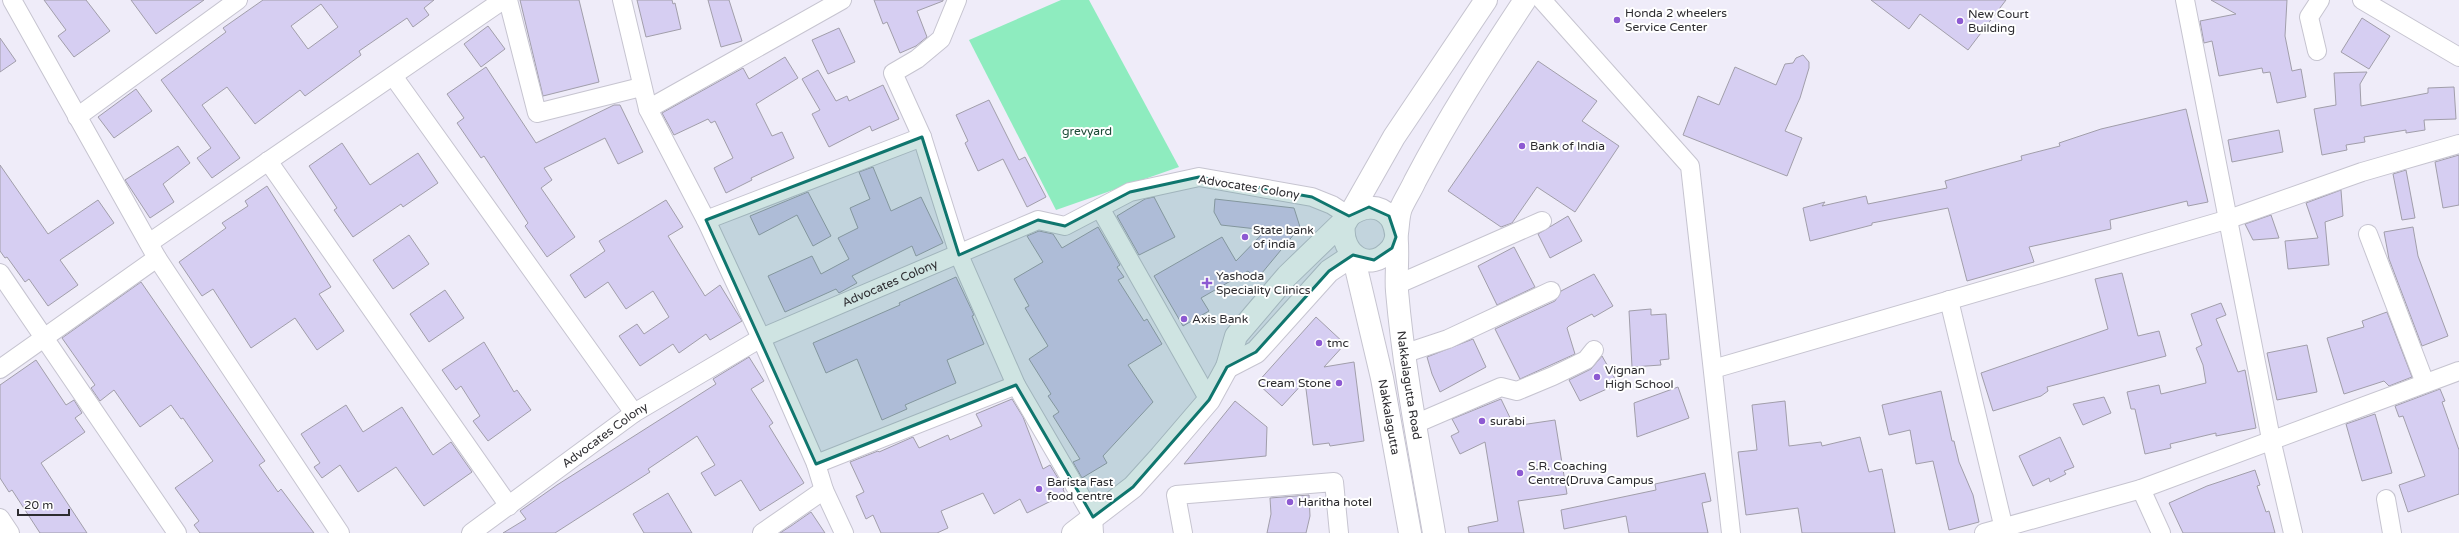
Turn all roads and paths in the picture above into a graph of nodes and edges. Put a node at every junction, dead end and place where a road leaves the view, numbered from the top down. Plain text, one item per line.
1 (12, 0) edge
2 (238, 0) edge
3 (502, 0) edge
4 (508, 0) edge
5 (622, 0) edge
6 (842, 0) edge
7 (957, 0) edge
8 (1486, 0) edge
9 (1526, 0) edge
10 (1542, 0) edge
11 (2186, 0) edge
12 (2320, 0) edge
13 (2362, 0) edge
14 (2317, 51) dead end
15 (2459, 57) edge
16 (392, 76) junction
17 (641, 87) junction
18 (648, 109) junction
19 (77, 117) junction
20 (922, 137) junction
21 (2459, 144) edge
22 (268, 161) junction
23 (1100, 208) junction
24 (1349, 216) junction
25 (2229, 219) junction
26 (706, 220) junction
27 (1542, 221) dead end
28 (2368, 234) dead end
29 (1396, 237) junction
30 (153, 250) junction
31 (959, 255) junction
32 (1353, 255) junction
33 (0, 273) edge
34 (1396, 285) junction
35 (1551, 291) dead end
36 (1949, 300) junction
37 (45, 337) junction
38 (761, 338) junction
39 (1594, 350) dead end
40 (1402, 354) junction
41 (1227, 368) junction
42 (0, 369) edge
43 (1713, 369) junction
44 (2459, 371) edge
45 (2425, 383) junction
46 (1016, 385) junction
47 (1209, 400) junction
48 (634, 413) junction
49 (1415, 424) junction
50 (2271, 439) junction
51 (816, 464) junction
52 (2141, 489) junction
53 (824, 490) junction
54 (2386, 500) dead end
55 (509, 506) junction
56 (0, 518) edge
57 (1094, 525) edge
58 (2005, 531) edge
59 (10, 533) edge
60 (177, 533) edge
61 (340, 533) edge
62 (471, 533) edge
63 (762, 533) edge
64 (844, 533) edge
65 (1073, 533) edge
66 (1183, 533) edge
67 (1339, 533) edge
68 (1410, 533) edge
69 (1434, 533) edge
70 (1731, 533) edge
71 (1984, 533) edge
72 (2161, 533) edge
73 (2293, 533) edge
74 (2392, 533) edge

1 - 19 street
2 - 19 street
3 - 16 street
4 - 17 street
5 - 17 street
6 - 18 street
7 - 20 street
8 - 24 main road
9 - 29 main road
10 - 43 street
11 - 25 street
12 - 14 street
13 - 15 street
16 - 22 street
16 - 48 street
17 - 18 street
18 - 26 street
19 - 30 street
20 - 26 street
20 - 31 street
21 - 25 street
22 - 30 street
22 - 55 street
23 - 24 street, Advocates Colony
23 - 31 street, Advocates Colony
23 - 47 street
24 - 29 main road
24 - 32 main road
24 - 41 main road
25 - 36 street
25 - 50 street
26 - 38 street
27 - 34 street
28 - 45 street
29 - 32 main road
29 - 34 main road, Nakkalagutta Road
30 - 37 street
30 - 61 street
31 - 38 street, Advocates Colony
31 - 46 street
32 - 41 main road
32 - 68 main road, Nakkalagutta
33 - 37 street
34 - 40 main road, Nakkalagutta Road
35 - 40 street
36 - 43 street
36 - 58 street
37 - 42 street
37 - 60 street
38 - 48 street, Advocates Colony
38 - 51 street
39 - 49 street
40 - 49 main road, Nakkalagutta Road
41 - 47 main road
43 - 70 street
44 - 45 street
45 - 50 street
46 - 51 street
46 - 57 street
47 - 57 main road
48 - 55 street, Advocates Colony
49 - 69 main road, Nakkalagutta Road
50 - 52 street
50 - 73 street
51 - 53 street
52 - 58 street
52 - 72 street
53 - 63 street
53 - 64 street
54 - 74 street
55 - 62 street, Advocates Colony
56 - 59 street
57 - 65 main road
58 - 71 street
66 - 67 street

